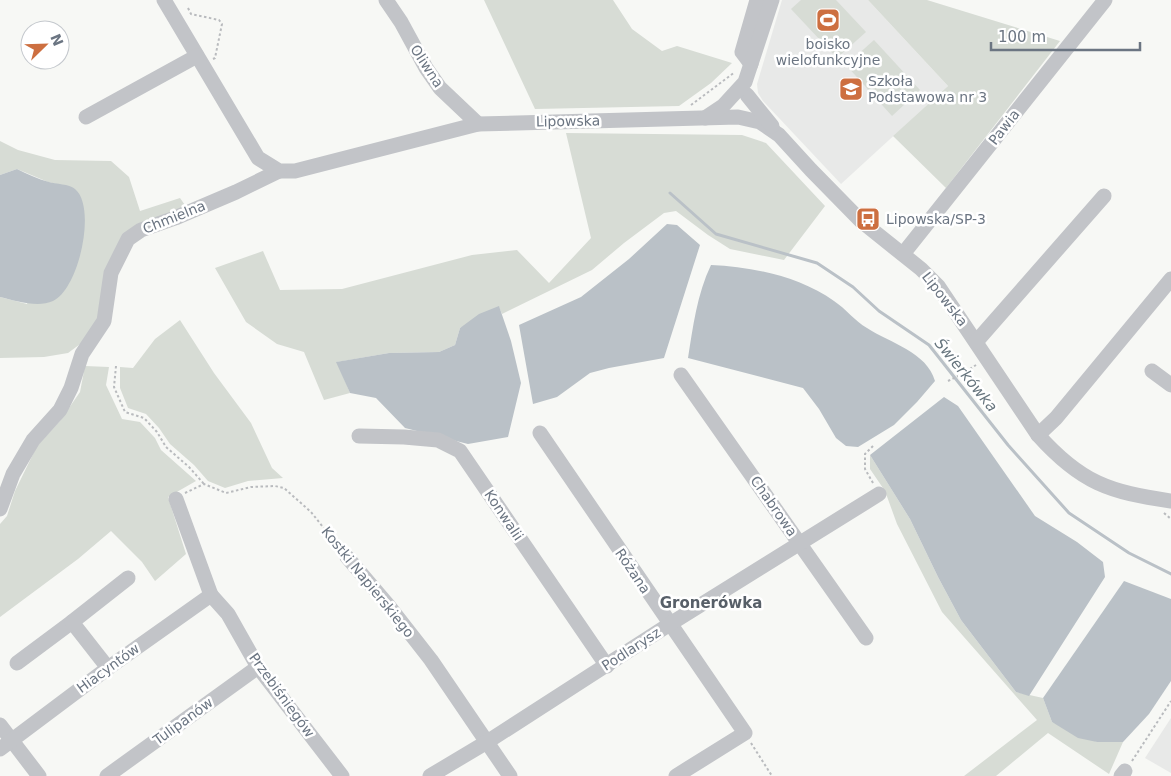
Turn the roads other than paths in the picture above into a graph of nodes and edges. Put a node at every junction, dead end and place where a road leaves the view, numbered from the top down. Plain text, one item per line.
1 (164, 0) edge
2 (386, 0) edge
3 (756, 0) edge
4 (772, 0) edge
5 (1105, 0) edge
6 (200, 60) junction
7 (751, 64) junction
8 (742, 90) junction
9 (740, 117) junction
10 (86, 118) dead end
11 (705, 118) junction
12 (478, 124) junction
13 (779, 135) junction
14 (279, 170) junction
15 (1104, 196) dead end
16 (903, 254) junction
17 (1171, 279) edge
18 (976, 342) junction
19 (1152, 371) dead end
20 (681, 375) dead end
21 (1171, 385) edge
22 (540, 433) dead end
23 (1038, 434) junction
24 (359, 436) dead end
25 (3, 489) edge
26 (878, 494) road end
27 (176, 499) road end
28 (1171, 501) edge
29 (0, 509) edge
30 (799, 543) junction
31 (347, 557) road end
32 (128, 578) dead end
33 (208, 597) junction
34 (72, 622) junction
35 (670, 624) junction
36 (866, 638) dead end
37 (16, 663) dead end
38 (607, 666) junction
39 (258, 667) junction
40 (108, 668) junction
41 (0, 724) edge
42 (487, 742) junction
43 (6, 745) edge
44 (39, 776) edge
45 (107, 776) edge
46 (342, 776) edge
47 (430, 776) edge
48 (510, 776) edge
49 (676, 776) edge

1 - 6 street
2 - 12 street, Oliwna
3 - 7 street
4 - 7 street
5 - 16 street, Pawia
6 - 10 street
6 - 14 street
7 - 8 street
8 - 9 street
8 - 11 street
8 - 13 street
9 - 11 street, Lipowska
9 - 13 street, Lipowska
11 - 12 street, Lipowska
12 - 14 street, Lipowska
13 - 16 street, Lipowska
14 - 25 street, Chmielna
15 - 18 street, Lipowska
16 - 18 street, Lipowska
17 - 23 street
18 - 23 street, Lipowska
19 - 21 street
20 - 30 street, Chabrowa
22 - 35 street, Różana
23 - 28 street, Lipowska
24 - 38 street, Konwalii
25 - 29 street, Chmielna
26 - 30 street, Podlarysz
27 - 33 street
30 - 35 street, Podlarysz
30 - 36 street, Chabrowa
31 - 42 street, Kostki Napierskiego
32 - 34 street
33 - 39 street, Przebiśniegów
33 - 40 street, Hiacyntów
34 - 37 street
34 - 40 street
35 - 38 street, Podlarysz
35 - 49 street, Różana
38 - 42 street, Podlarysz
39 - 45 street, Tulipanów
39 - 46 street, Przebiśniegów
40 - 43 street, Hiacyntów
41 - 43 street
42 - 47 street, Podlarysz
42 - 48 street, Kostki Napierskiego
43 - 44 street

